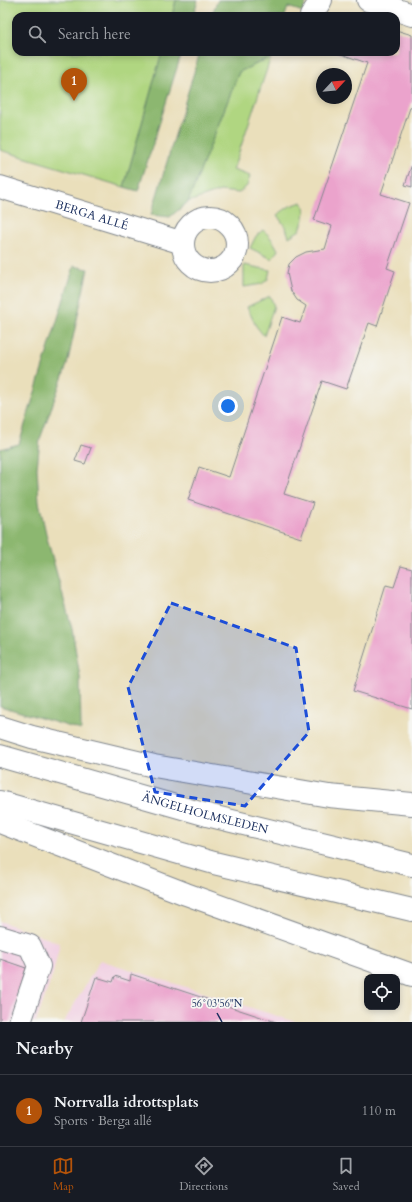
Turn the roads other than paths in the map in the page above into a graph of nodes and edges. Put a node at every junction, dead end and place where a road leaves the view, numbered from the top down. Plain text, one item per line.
1 (321, 0) edge
2 (368, 0) edge
3 (314, 12) edge
4 (412, 15) edge
5 (0, 187) edge
6 (183, 243) dead end
7 (0, 727) edge
8 (0, 756) edge
9 (0, 802) edge
10 (412, 804) edge
11 (0, 822) edge
12 (412, 865) edge
13 (412, 910) edge
14 (0, 937) edge
15 (412, 975) edge
16 (20, 1022) edge

1 - 3 main road
2 - 4 main road
5 - 6 main road, BERGA ALLÉ
7 - 10 main road
8 - 12 main road, ÄNGELHOLMSLEDEN
9 - 13 main road
11 - 15 main road
14 - 16 main road

